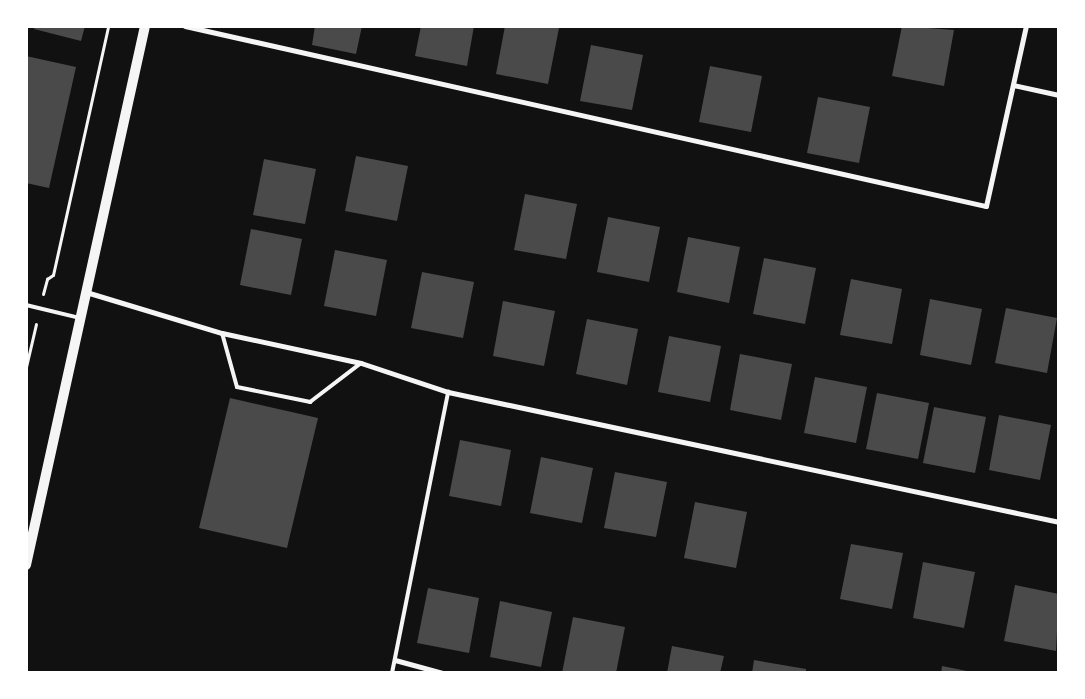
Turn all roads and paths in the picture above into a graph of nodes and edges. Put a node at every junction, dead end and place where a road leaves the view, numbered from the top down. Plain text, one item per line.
1 (108, 26) edge
2 (144, 26) edge
3 (186, 26) edge
4 (1026, 26) edge
5 (1013, 85) junction
6 (1059, 95) edge
7 (86, 292) junction
8 (26, 304) edge
9 (40, 308) junction
10 (80, 318) junction
11 (222, 333) junction
12 (361, 363) junction
13 (26, 367) edge
14 (448, 392) junction
15 (1059, 522) edge
16 (26, 565) edge
17 (394, 660) junction
18 (392, 673) edge
19 (443, 673) edge

1 - 9 path
2 - 7 main road
3 - 5 street
4 - 5 street
5 - 6 street
7 - 10 main road
7 - 11 street
8 - 9 lane
9 - 10 lane
9 - 13 path
10 - 16 main road
11 - 12 street
11 - 12 lane
12 - 14 street
14 - 15 street
14 - 17 lane
17 - 18 lane
17 - 19 street

